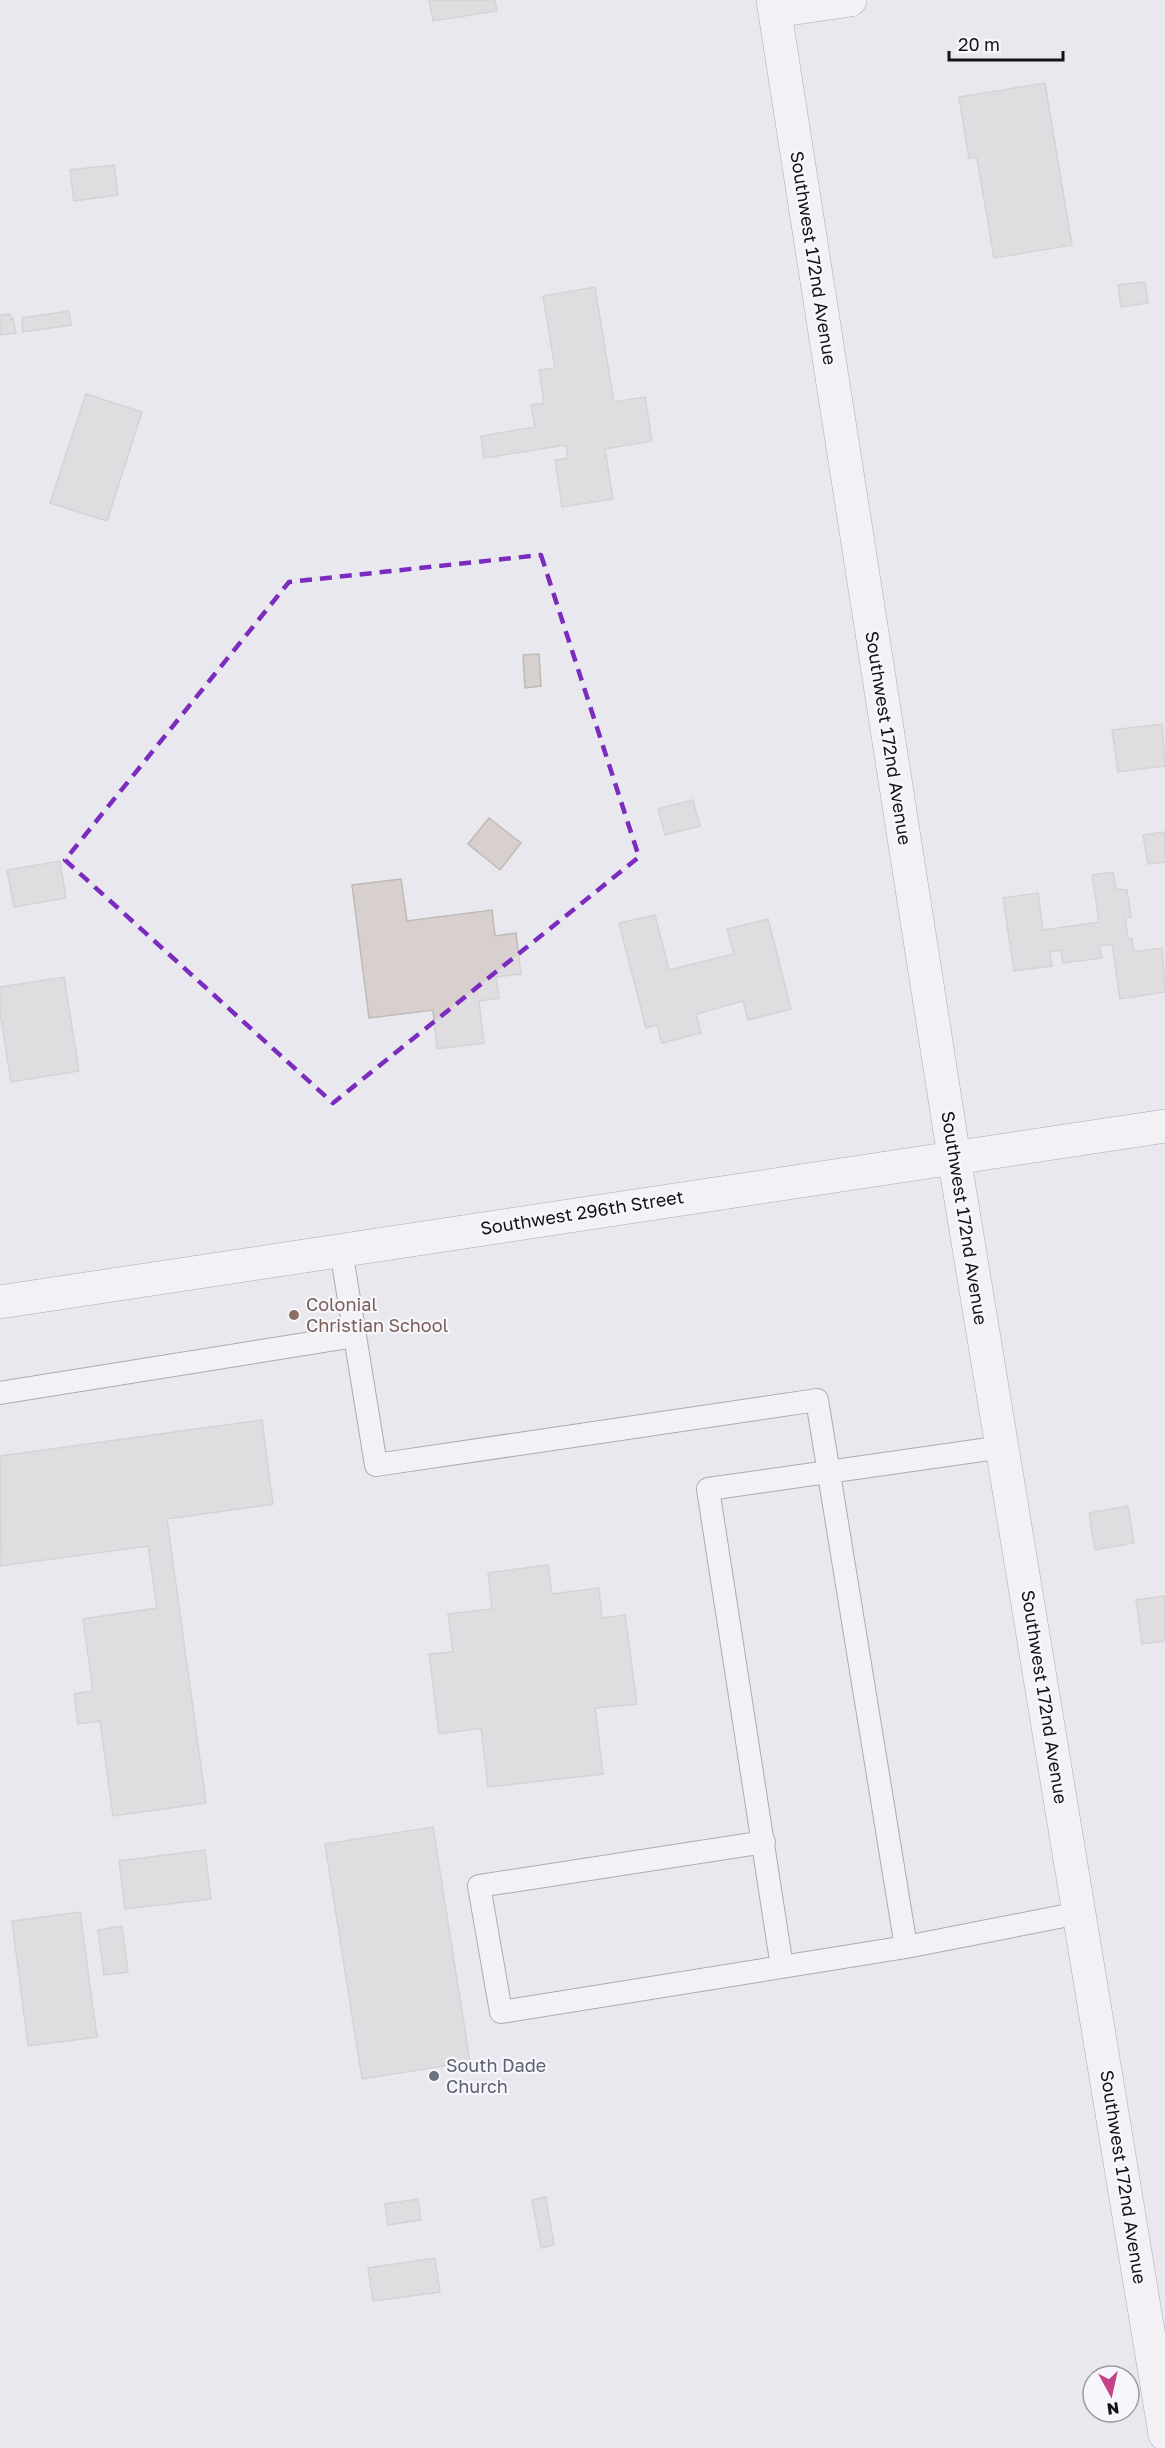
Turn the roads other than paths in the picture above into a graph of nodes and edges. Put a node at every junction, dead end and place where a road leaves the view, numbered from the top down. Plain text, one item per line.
1 (850, 0) edge
2 (774, 5) edge
3 (1165, 1126) edge
4 (954, 1157) junction
5 (341, 1250) junction
6 (0, 1302) edge
7 (356, 1336) junction
8 (0, 1393) edge
9 (1003, 1447) junction
10 (828, 1471) junction
11 (764, 1842) junction
12 (1079, 1913) junction
13 (906, 1947) junction
14 (782, 1966) junction
15 (1165, 2434) edge

1 - 2 street
2 - 4 street, Southwest 172nd Avenue
3 - 4 street, Southwest 296th Street
4 - 5 street, Southwest 296th Street
4 - 9 street, Southwest 172nd Avenue
5 - 6 street, Southwest 296th Street
5 - 7 lane
7 - 8 lane
7 - 10 lane
9 - 10 lane
9 - 12 street, Southwest 172nd Avenue
10 - 11 lane
10 - 13 lane
11 - 14 lane
11 - 14 lane
12 - 13 lane
12 - 15 street, Southwest 172nd Avenue
13 - 14 lane

